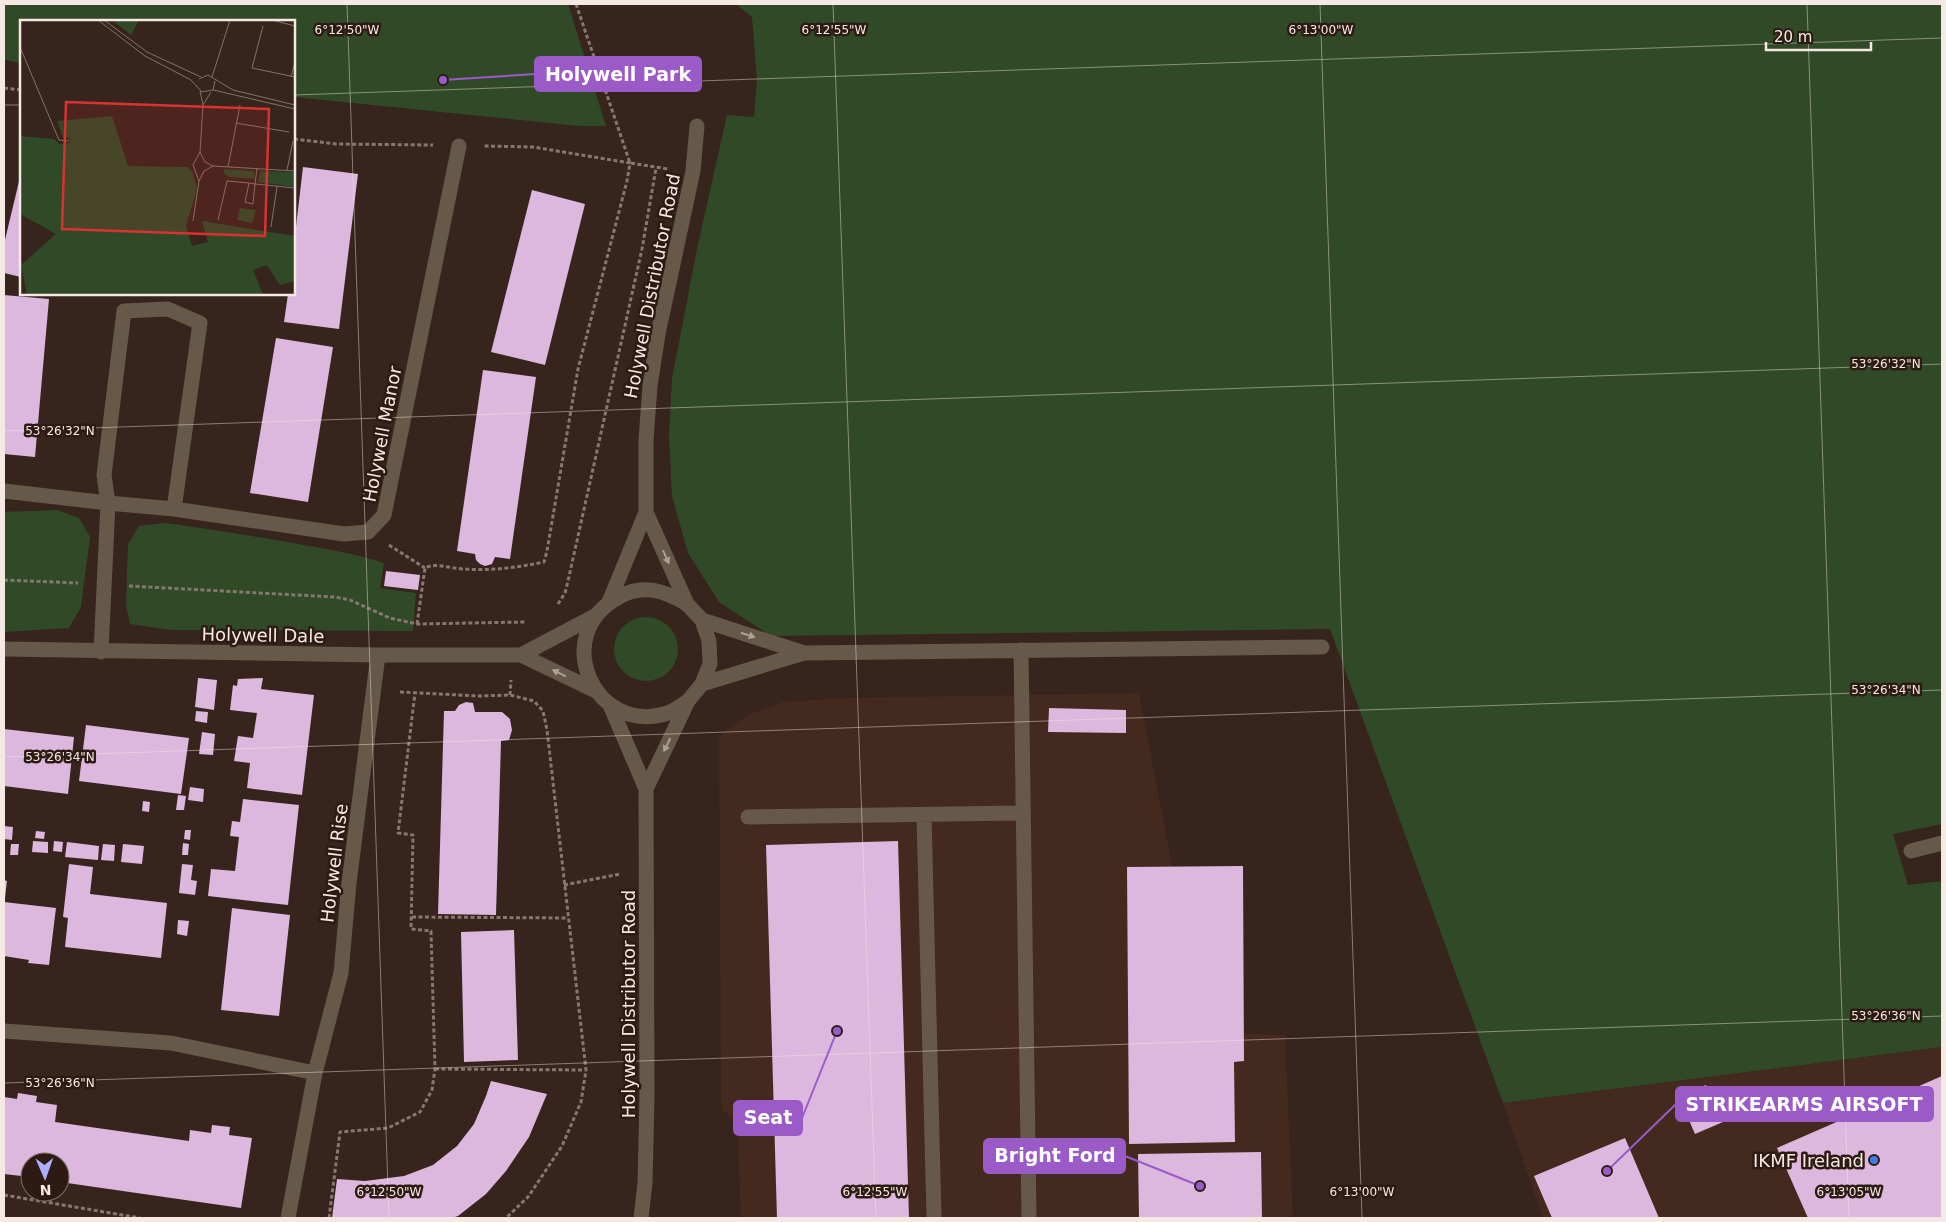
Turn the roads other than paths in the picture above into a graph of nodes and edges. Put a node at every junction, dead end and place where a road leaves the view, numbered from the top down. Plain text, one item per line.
1 (697, 126) dead end
2 (459, 146) road end
3 (4, 491) edge
4 (108, 503) junction
5 (174, 508) junction
6 (646, 512) junction
7 (609, 602) junction
8 (687, 604) junction
9 (595, 616) junction
10 (702, 620) junction
11 (1322, 647) dead end
12 (4, 649) edge
13 (1021, 650) junction
14 (101, 652) junction
15 (804, 653) junction
16 (378, 655) junction
17 (521, 655) junction
18 (702, 684) junction
19 (596, 691) junction
20 (688, 701) junction
21 (610, 705) junction
22 (646, 789) junction
23 (1023, 813) junction
24 (924, 815) junction
25 (748, 817) dead end
26 (1942, 843) edge
27 (1911, 851) dead end
28 (4, 1031) edge
29 (315, 1073) junction
30 (288, 1218) edge
31 (642, 1218) edge
32 (934, 1218) edge
33 (1029, 1218) edge

1 - 6 street, Holywell Distributor Road
2 - 5 street, Holywell Manor
3 - 4 street
4 - 5 street
4 - 5 street
4 - 14 street
6 - 7 street, Holywell Distributor Road
6 -> 8 street, Holywell Distributor Road
7 - 8 street, Holywell Distributor Road
7 - 9 street, Holywell Distributor Road
8 - 10 street, Holywell Distributor Road
9 - 17 street, Holywell Dale
9 - 19 street, Holywell Distributor Road
10 -> 15 street
10 - 18 street, Holywell Distributor Road
11 - 13 street
12 - 14 street, Holywell Dale
13 - 15 street
13 - 23 street
14 - 16 street, Holywell Dale
15 - 18 street
16 - 17 street, Holywell Dale
16 - 29 street, Holywell Rise
19 -> 17 street, Holywell Dale
18 - 20 street, Holywell Distributor Road
19 - 21 street, Holywell Distributor Road
20 - 21 street, Holywell Distributor Road
20 -> 22 street, Holywell Distributor Road
21 - 22 street, Holywell Distributor Road
22 - 31 street, Holywell Distributor Road
23 - 24 street
23 - 33 street
24 - 25 street
24 - 32 street
26 - 27 street
28 - 29 street
29 - 30 street, Holywell Rise

